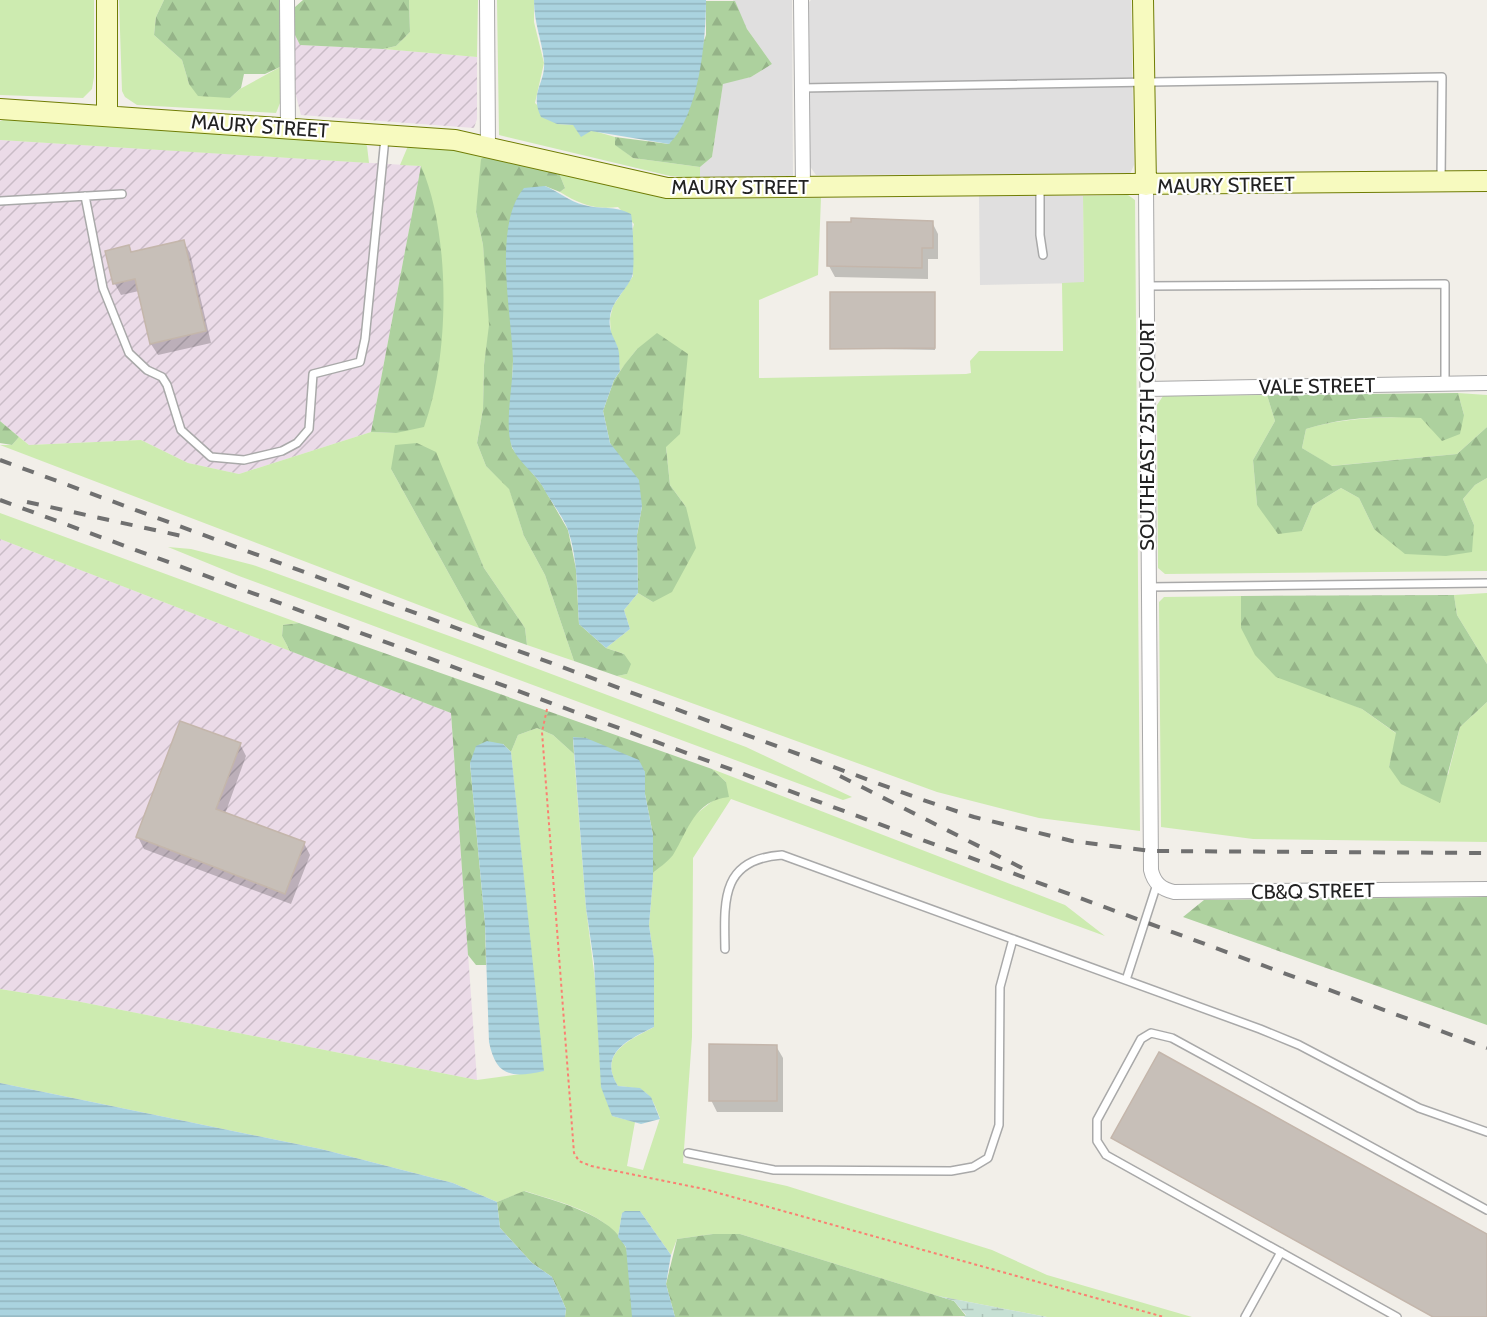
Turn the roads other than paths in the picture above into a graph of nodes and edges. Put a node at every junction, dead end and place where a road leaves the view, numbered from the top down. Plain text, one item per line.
1 (106, 0) edge
2 (287, 0) edge
3 (488, 0) edge
4 (801, 0) edge
5 (1143, 0) edge
6 (1144, 82) junction
7 (801, 88) junction
8 (0, 109) edge
9 (107, 116) junction
10 (288, 129) junction
11 (385, 135) junction
12 (488, 146) junction
13 (1487, 181) edge
14 (1441, 183) junction
15 (1146, 185) junction
16 (1040, 186) junction
17 (803, 187) junction
18 (122, 194) dead end
19 (85, 196) junction
20 (0, 201) edge
21 (1043, 255) dead end
22 (1146, 286) junction
23 (1487, 383) edge
24 (1445, 384) junction
25 (1147, 389) junction
26 (1487, 583) edge
27 (1148, 587) junction
28 (1157, 884) junction
29 (1487, 889) edge
30 (1013, 939) junction
31 (725, 949) dead end
32 (1126, 980) junction
33 (1487, 1132) edge
34 (688, 1154) dead end
35 (1487, 1210) edge
36 (1281, 1252) junction
37 (1245, 1317) edge
38 (1397, 1317) edge

1 - 9 main road
2 - 10 street
3 - 12 street
4 - 7 street
5 - 6 main road, SOUTHEAST 25TH COURT
6 - 7 lane
6 - 14 lane
6 - 15 main road, SOUTHEAST 25TH COURT
7 - 17 street
8 - 9 main road, MAURY STREET
9 - 10 main road, MAURY STREET
10 - 11 main road, MAURY STREET
11 - 12 main road, MAURY STREET
11 - 19 lane
12 - 17 main road, MAURY STREET
13 - 14 main road, MAURY STREET
14 - 15 main road, MAURY STREET
15 - 16 main road, MAURY STREET
15 - 22 street, SOUTHEAST 25TH COURT
16 - 17 main road, MAURY STREET
16 - 21 lane
18 - 19 lane
19 - 20 lane
22 - 24 lane
22 - 25 street, SOUTHEAST 25TH COURT
23 - 24 street, VALE STREET
24 - 25 street, VALE STREET
25 - 27 street, SOUTHEAST 25TH COURT
26 - 27 lane
27 - 28 street, SOUTHEAST 25TH COURT
28 - 29 street, CB&Q STREET
28 - 32 lane
30 - 31 lane
30 - 32 lane
30 - 34 lane
32 - 33 lane
35 - 36 lane
36 - 37 lane
36 - 38 lane

